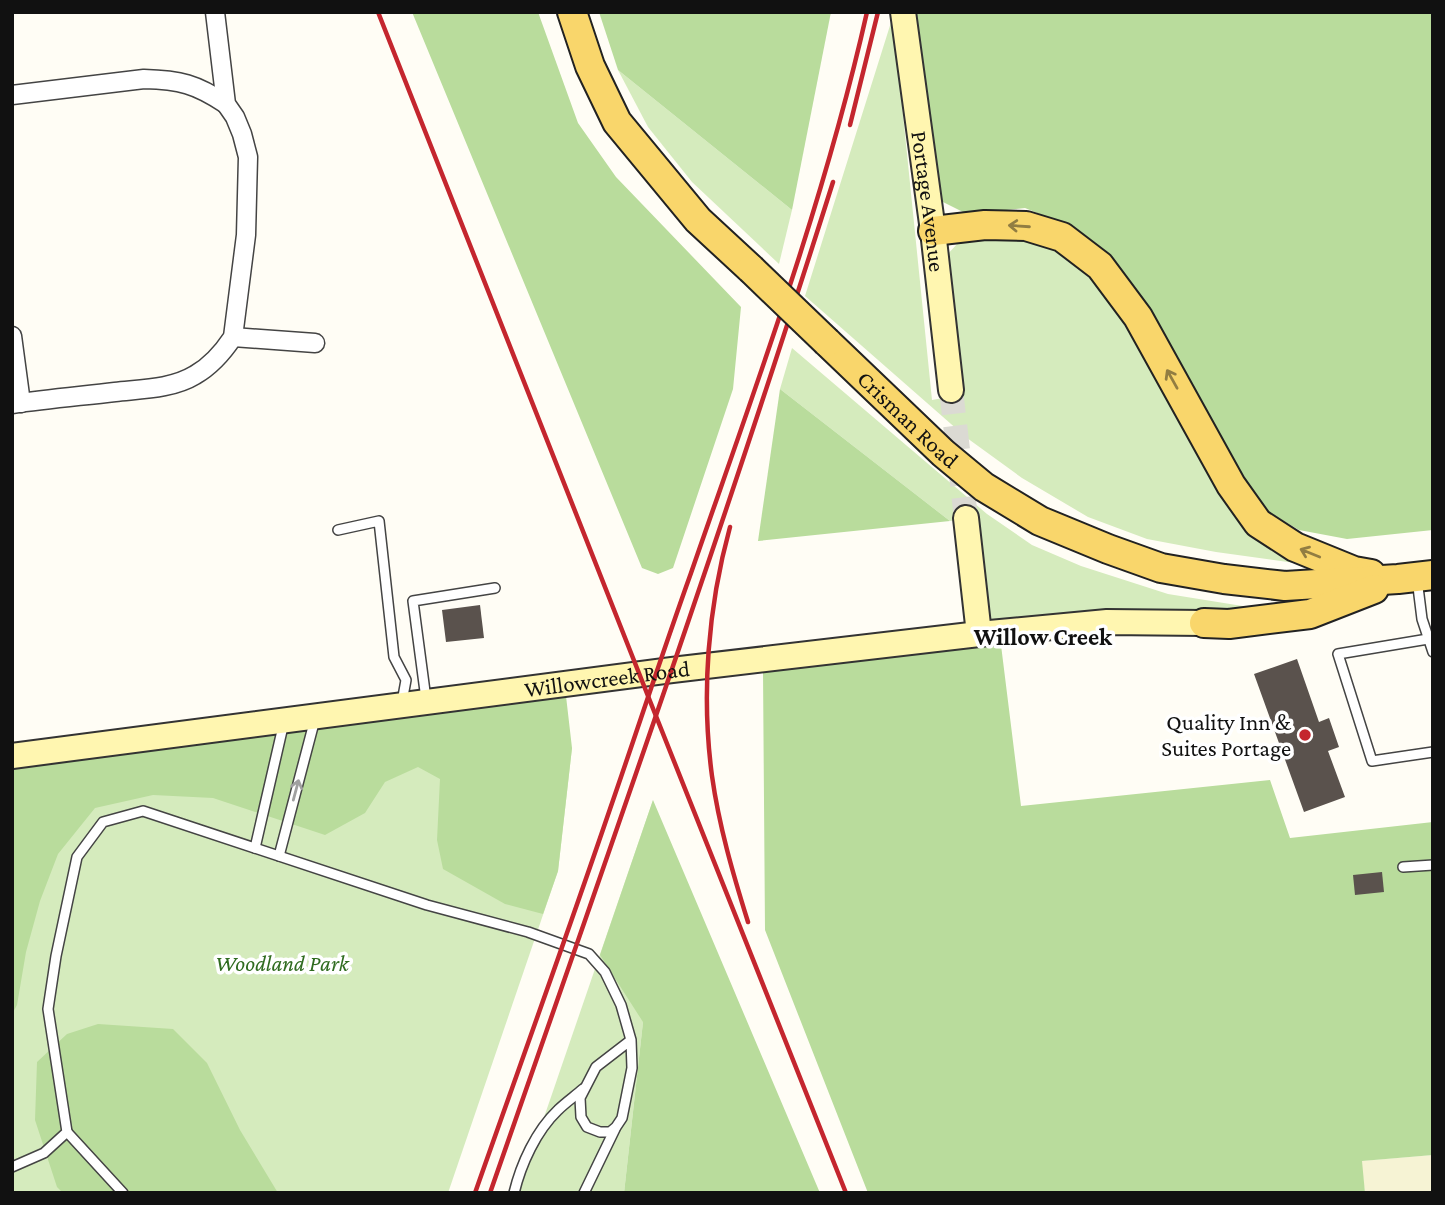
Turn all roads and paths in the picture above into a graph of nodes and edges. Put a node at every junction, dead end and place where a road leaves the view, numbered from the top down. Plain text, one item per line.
1 (215, 12) edge
2 (572, 12) edge
3 (903, 12) edge
4 (12, 95) edge
5 (226, 104) junction
6 (933, 232) junction
7 (12, 335) edge
8 (233, 337) junction
9 (315, 342) dead end
10 (951, 390) tunnel mouth
11 (16, 403) edge
12 (966, 518) tunnel mouth
13 (338, 530) dead end
14 (1416, 577) edge
15 (495, 587) dead end
16 (1204, 623) joint
17 (979, 634) junction
18 (1429, 639) junction
19 (1433, 652) edge
20 (426, 701) junction
21 (402, 704) junction
22 (316, 716) junction
23 (284, 720) junction
24 (1433, 752) edge
25 (12, 756) edge
26 (255, 848) junction
27 (279, 856) junction
28 (1433, 865) edge
29 (1403, 867) dead end
30 (631, 1040) junction
31 (584, 1088) junction
32 (616, 1127) junction
33 (67, 1132) junction
34 (12, 1167) edge
35 (123, 1193) edge
36 (514, 1193) edge
37 (584, 1193) edge

1 - 5 street
2 - 14 main road, Crisman Road, bridge
3 - 6 street, Portage Avenue
4 - 5 street
5 - 8 street
6 - 10 street, Portage Avenue
14 -> 6 main road
7 - 11 street
8 - 9 street
8 - 11 street
12 - 17 street
13 - 21 lane
14 - 16 main road
14 - 18 lane
15 - 20 lane
16 - 17 street, Willowcreek Road
17 - 20 street, Willowcreek Road
18 - 19 lane
18 - 24 lane
20 - 21 street, Willowcreek Road
21 - 22 street, Willowcreek Road
22 - 23 street, Willowcreek Road
27 -> 22 lane
23 - 25 street, Willowcreek Road
23 - 26 lane
26 - 27 lane
26 - 33 lane
27 - 30 lane
28 - 29 lane
30 - 31 lane
30 - 32 lane
31 - 32 lane
31 - 36 lane
32 - 37 lane
33 - 34 lane
33 - 35 lane

